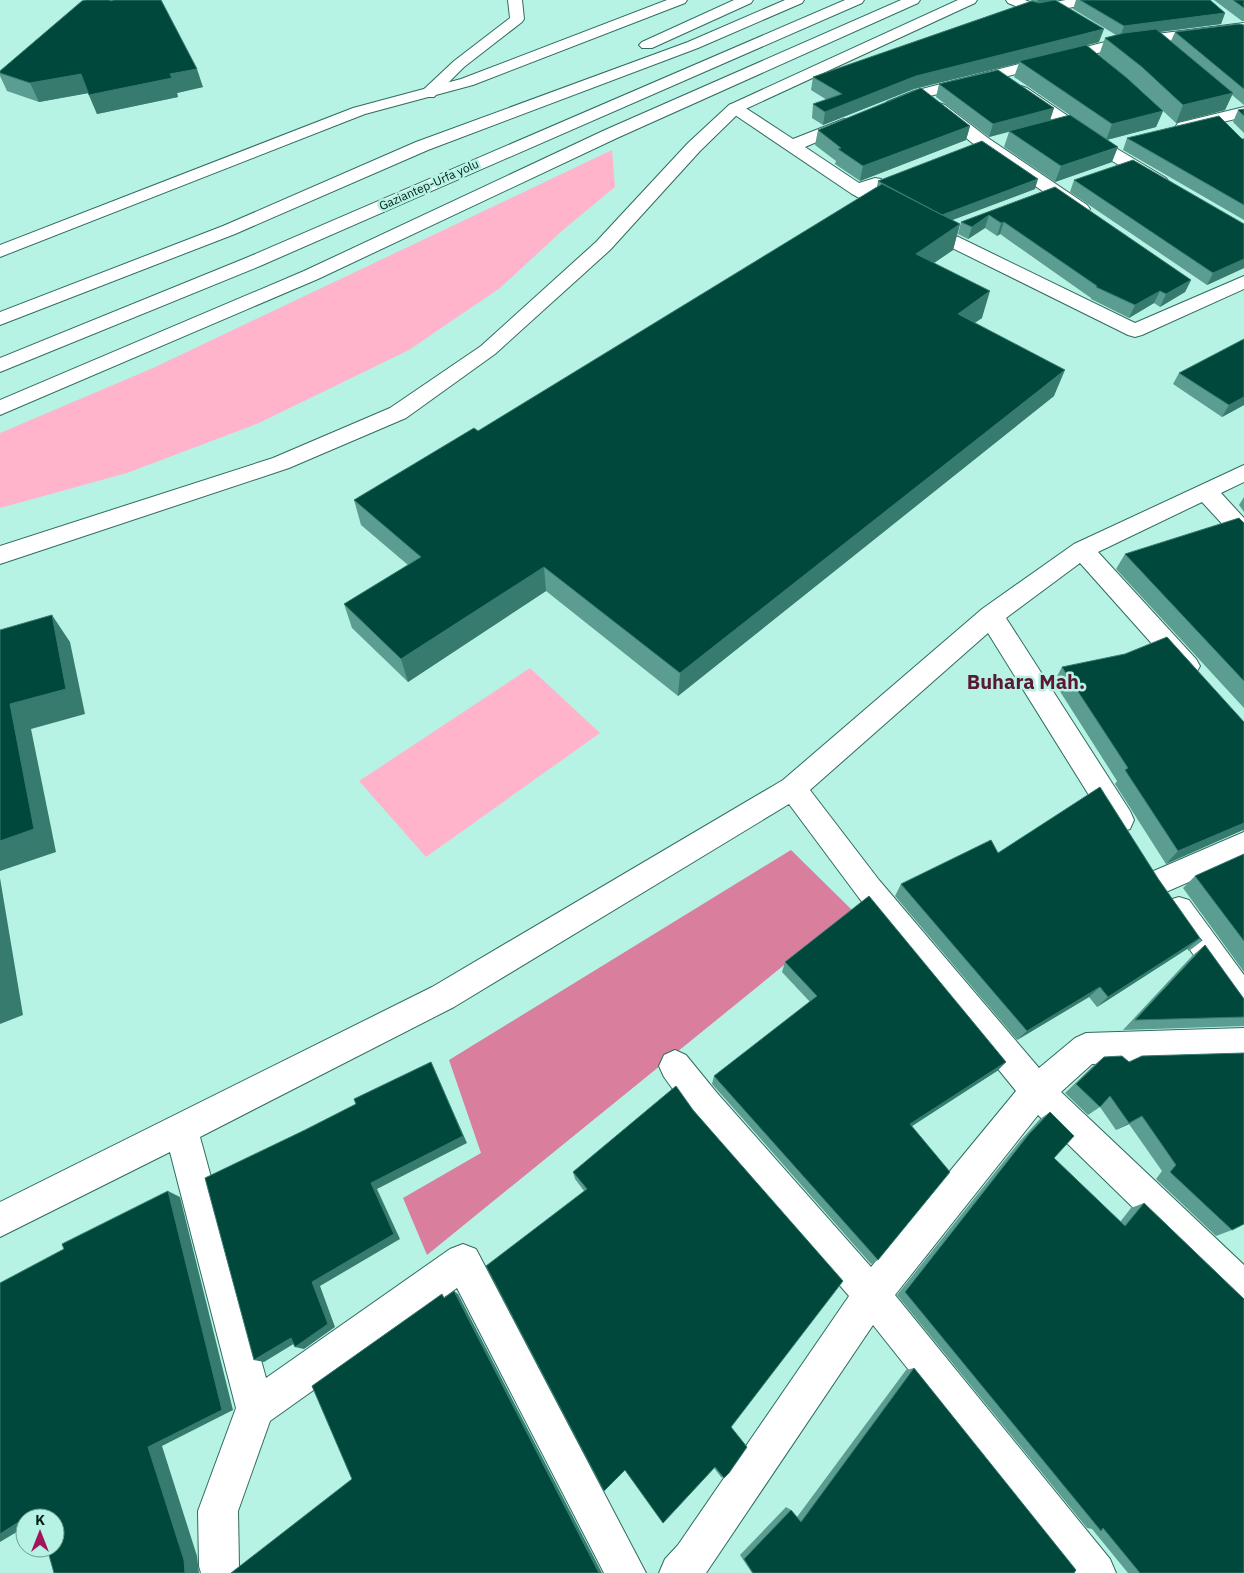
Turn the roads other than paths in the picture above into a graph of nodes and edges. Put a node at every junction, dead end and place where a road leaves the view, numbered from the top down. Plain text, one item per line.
1 (515, 0) edge
2 (680, 0) edge
3 (746, 0) edge
4 (797, 0) edge
5 (857, 0) edge
6 (913, 0) edge
7 (970, 0) edge
8 (1013, 0) edge
9 (1090, 0) edge
10 (1055, 7) junction
11 (1071, 16) edge
12 (1224, 17) edge
13 (1242, 29) edge
14 (1102, 35) edge
15 (1154, 40) junction
16 (1117, 44) junction
17 (1168, 52) edge
18 (1084, 53) junction
19 (1099, 65) edge
20 (997, 74) junction
21 (428, 94) junction
22 (920, 94) junction
23 (1225, 100) edge
24 (735, 108) junction
25 (883, 109) edge
26 (1242, 112) edge
27 (865, 116) edge
28 (1217, 118) junction
29 (1067, 123) junction
30 (1049, 128) edge
31 (1170, 129) edge
32 (1230, 131) edge
33 (1004, 140) edge
34 (984, 143) junction
35 (1120, 143) edge
36 (422, 146) junction
37 (792, 146) junction
38 (1103, 148) junction
39 (964, 149) edge
40 (1130, 164) junction
41 (1113, 170) edge
42 (893, 176) edge
43 (1070, 184) edge
44 (1171, 188) edge
45 (858, 190) junction
46 (1053, 190) junction
47 (1036, 196) edge
48 (1092, 217) edge
49 (956, 227) edge
50 (938, 234) junction
51 (0, 250) edge
52 (1244, 282) edge
53 (1194, 287) dead end
54 (1210, 298) junction
55 (0, 319) edge
56 (0, 366) edge
57 (0, 408) edge
58 (1244, 473) edge
59 (1205, 491) junction
60 (1244, 533) edge
61 (1082, 550) junction
62 (0, 555) edge
63 (991, 616) junction
64 (1205, 686) edge
65 (793, 788) junction
66 (1244, 845) edge
67 (1159, 882) junction
68 (1244, 1000) edge
69 (1244, 1044) edge
70 (675, 1066) dead end
71 (1037, 1090) junction
72 (181, 1129) junction
73 (0, 1220) edge
74 (1244, 1290) edge
75 (872, 1295) junction
76 (255, 1408) junction
77 (221, 1573) edge
78 (626, 1573) edge
79 (680, 1573) edge
80 (1096, 1573) edge

1 - 21 main road
2 - 21 main road
3 - 36 main road
4 - 36 main road
5 - 56 main road, Gaziantep-Urfa yolu
6 - 57 main road
7 - 24 main road
8 - 10 main road
9 - 10 main road
10 - 11 main road
12 - 13 main road
13 - 15 main road
14 - 16 main road
15 - 16 main road
15 - 17 main road
16 - 18 main road
18 - 19 main road
18 - 20 main road
20 - 22 main road
20 - 29 main road
21 - 51 main road
22 - 25 main road
22 - 34 main road
23 - 26 main road
24 - 37 main road
24 - 62 main road
26 - 28 main road
27 - 37 main road
28 - 31 main road
28 - 32 main road
29 - 30 main road
29 - 38 main road
33 - 34 main road
34 - 39 main road
34 - 46 main road
35 - 38 main road
36 - 55 main road
37 - 45 main road
38 - 40 main road
40 - 41 main road
40 - 44 main road
42 - 45 main road
43 - 46 main road
45 - 50 main road
46 - 47 main road
46 - 48 main road
49 - 50 main road
50 - 54 main road
52 - 54 main road
53 - 54 main road
58 - 59 main road
59 - 60 main road
59 - 61 main road
61 - 63 main road
61 - 64 main road
63 - 65 main road
63 - 67 main road
65 - 71 main road
65 - 72 main road
66 - 67 main road
67 - 68 main road
69 - 71 main road
70 - 75 main road
71 - 74 main road
71 - 75 main road
72 - 73 main road
72 - 76 main road
75 - 79 main road
75 - 80 main road
76 - 77 main road
76 - 78 main road

